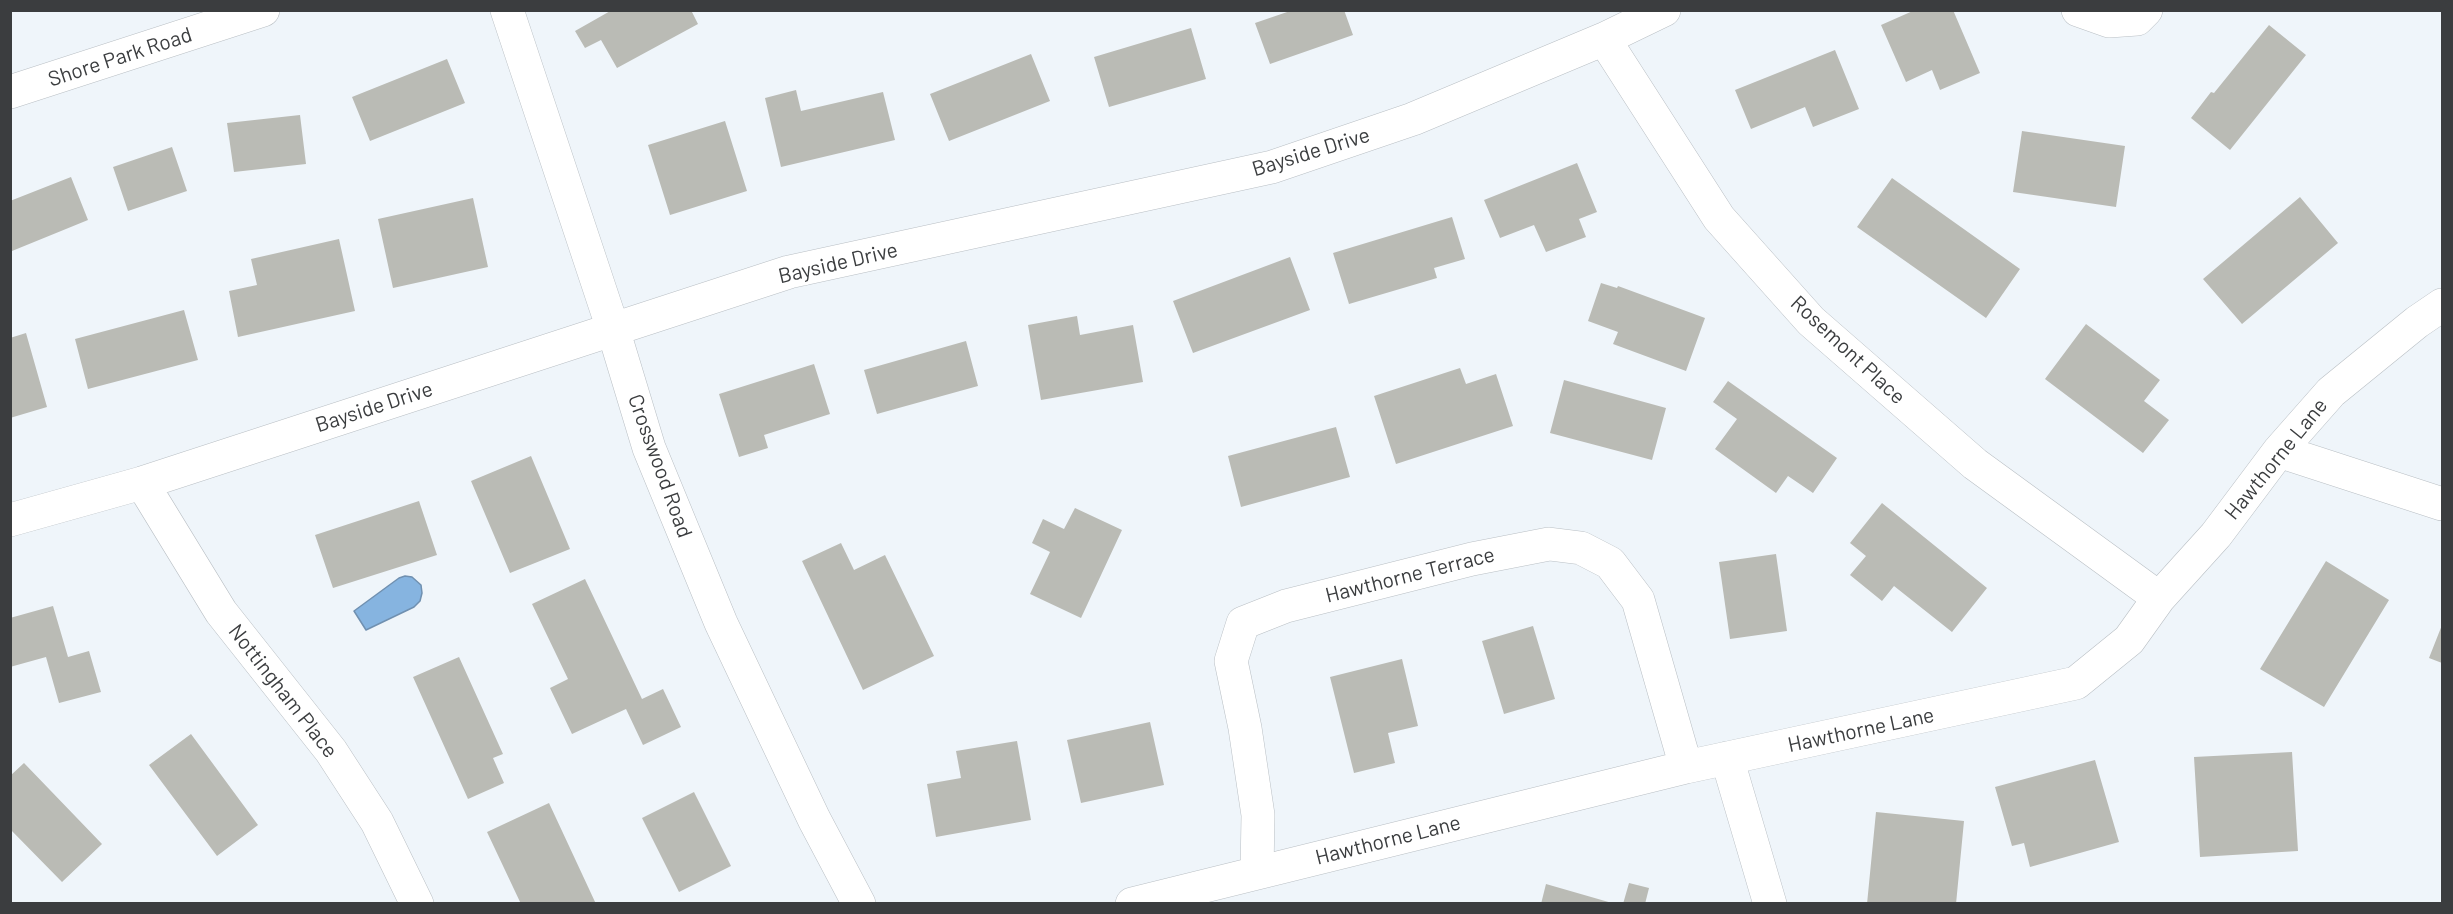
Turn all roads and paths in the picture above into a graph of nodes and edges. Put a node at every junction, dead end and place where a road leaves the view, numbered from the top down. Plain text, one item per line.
1 (263, 10) edge
2 (507, 10) edge
3 (1664, 10) edge
4 (2079, 10) edge
5 (2146, 10) edge
6 (1604, 39) junction
7 (10, 92) edge
8 (2442, 305) edge
9 (613, 329) junction
10 (2278, 451) junction
11 (142, 483) junction
12 (2442, 504) edge
13 (10, 520) edge
14 (2159, 598) junction
15 (1727, 758) junction
16 (1686, 767) junction
17 (1257, 872) junction
18 (1215, 894) edge
19 (417, 903) edge
20 (859, 903) edge
21 (1132, 903) edge
22 (1770, 903) edge

1 - 7 street, Shore Park Road
2 - 9 street, Crosswood Road
3 - 6 street, Bayside Drive
4 - 5 street
6 - 9 street, Bayside Drive
6 - 14 street, Rosemont Place
8 - 10 street, Hawthorne Lane
9 - 11 street, Bayside Drive
9 - 20 street, Crosswood Road
10 - 12 street
10 - 14 street, Hawthorne Lane
11 - 13 street, Bayside Drive
11 - 19 street, Nottingham Place
14 - 15 street, Hawthorne Lane
15 - 16 street, Hawthorne Lane
15 - 22 street
16 - 17 street, Hawthorne Lane
16 - 17 street, Hawthorne Terrace
17 - 18 street, Hawthorne Lane
18 - 21 street, Hawthorne Lane

